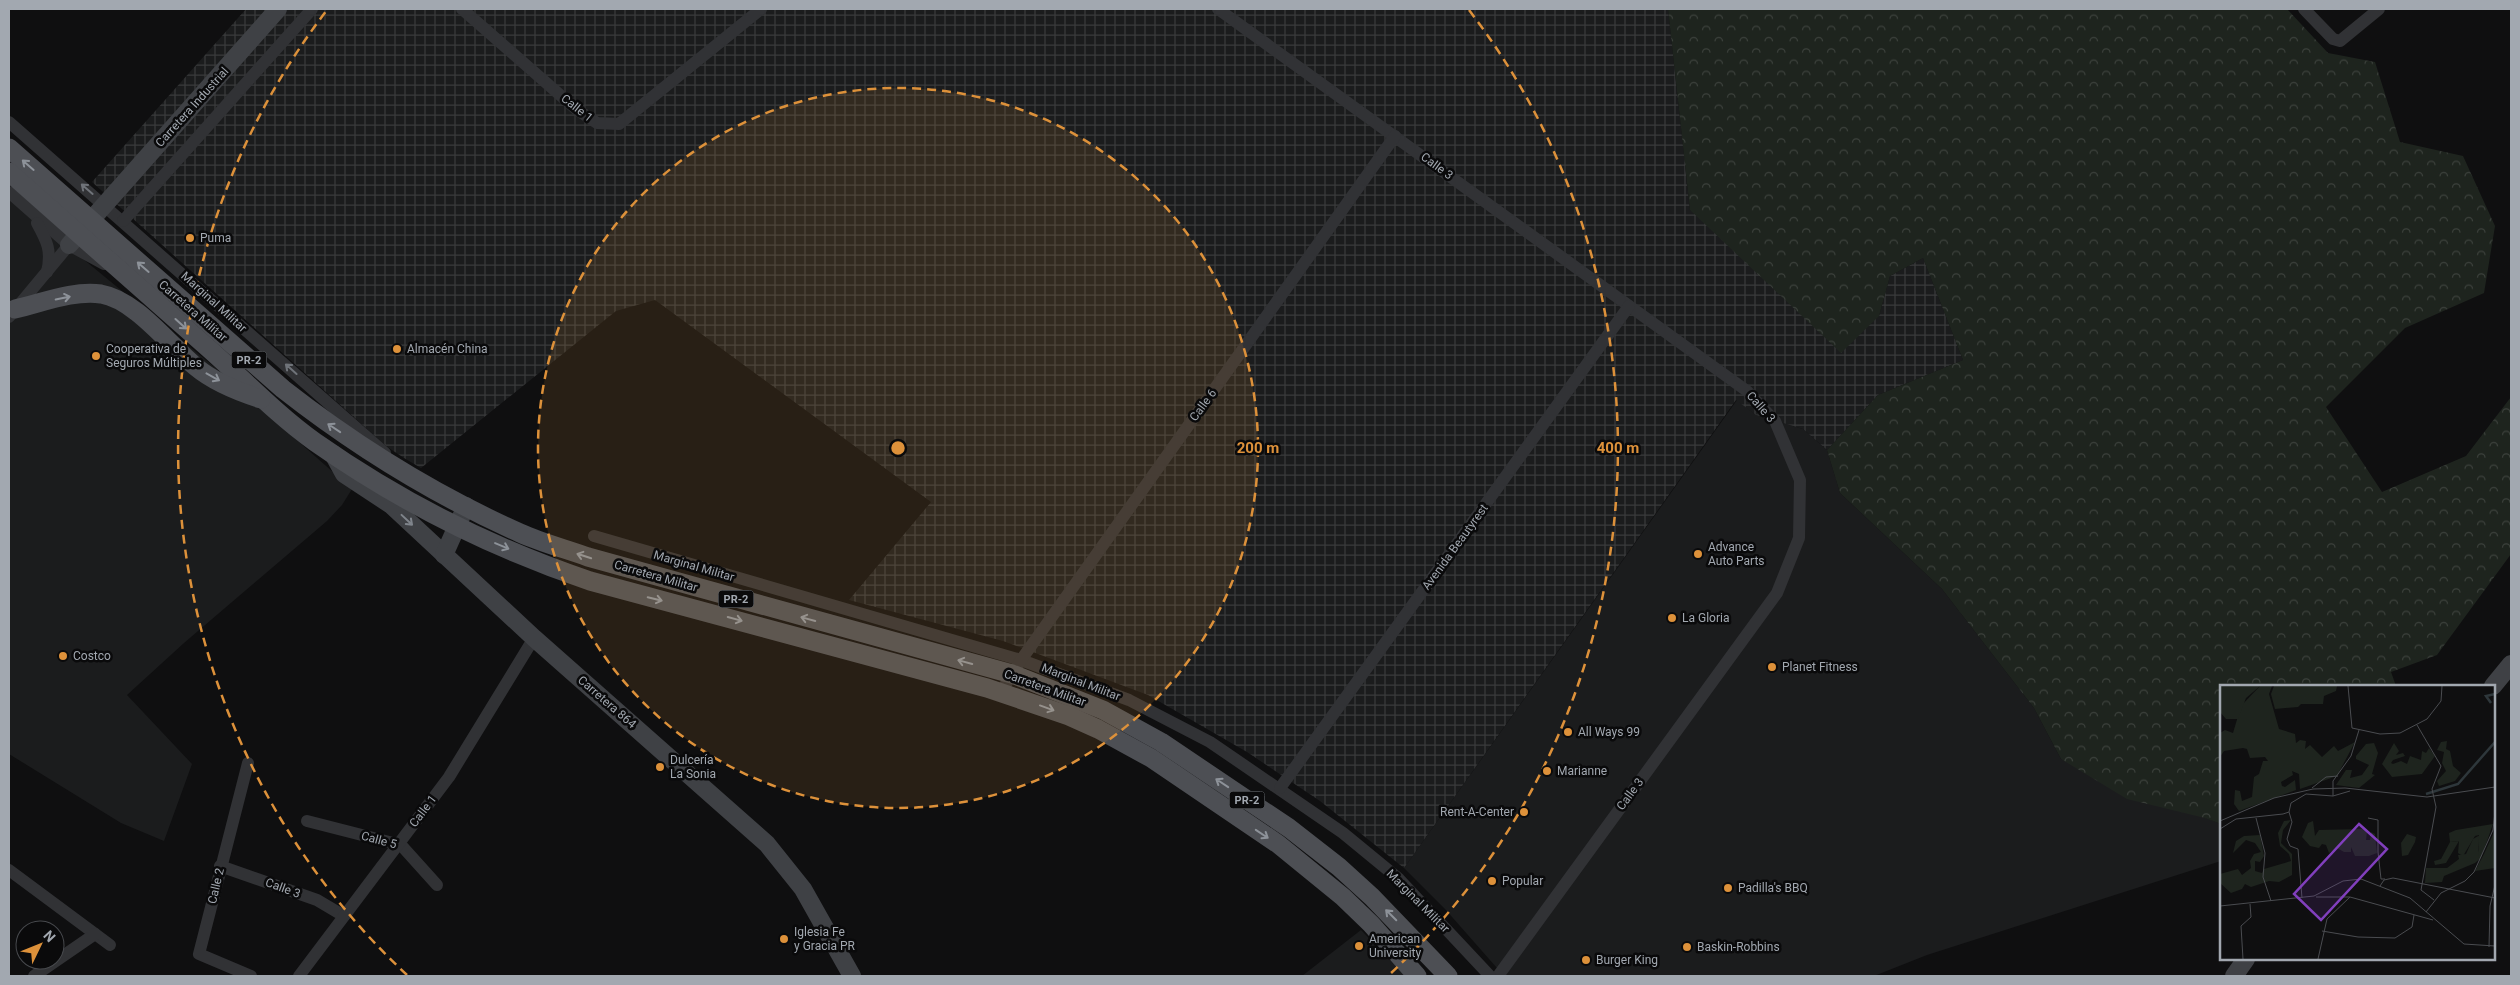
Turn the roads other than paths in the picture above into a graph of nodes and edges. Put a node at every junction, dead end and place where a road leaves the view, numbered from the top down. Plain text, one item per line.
1 (278, 9) edge
2 (312, 9) edge
3 (462, 9) edge
4 (760, 9) edge
5 (1218, 9) edge
6 (2304, 9) edge
7 (2378, 9) edge
8 (9, 122) edge
9 (1395, 136) junction
10 (9, 148) edge
11 (9, 172) edge
12 (9, 192) edge
13 (105, 204) junction
14 (31, 212) junction
15 (123, 221) junction
16 (80, 233) junction
17 (46, 273) junction
18 (1629, 306) junction
19 (12, 313) edge
20 (269, 402) junction
21 (333, 454) junction
22 (419, 482) junction
23 (466, 506) junction
24 (457, 527) junction
25 (594, 536) dead end
26 (444, 555) junction
27 (660, 556) junction
28 (639, 572) junction
29 (534, 638) junction
30 (2511, 664) edge
31 (1016, 667) junction
32 (2494, 685) edge
33 (1001, 692) junction
34 (248, 763) dead end
35 (1280, 788) junction
36 (306, 821) dead end
37 (398, 845) junction
38 (220, 866) junction
39 (9, 870) edge
40 (437, 885) dead end
41 (344, 916) junction
42 (95, 934) junction
43 (110, 946) dead end
44 (2245, 960) edge
45 (34, 976) edge
46 (251, 976) edge
47 (299, 976) edge
48 (852, 976) edge
49 (1417, 976) edge
50 (1448, 976) edge
51 (1490, 976) edge
52 (1498, 976) edge
53 (2234, 976) edge

1 - 13 street, Carretera Industrial
2 - 15 street
3 - 4 street, Calle 1
5 - 9 street, Calle 3
6 - 7 street
13 -> 8 street, Marginal Militar
9 - 18 street, Calle 3
9 - 31 street, Calle 6
16 -> 10 main road, Carretera Militar / PR-2
11 - 16 main road, Carretera Militar / PR-2
12 - 14 street
13 - 15 street, Marginal Militar
13 - 16 street
14 - 16 street
14 - 17 street
22 -> 15 street, Marginal Militar
16 - 17 street
16 -> 20 main road, Carretera Militar / PR-2
22 -> 16 main road, Carretera Militar / PR-2
17 - 19 street
18 - 35 street, Avenida Beautyrest
18 - 52 street, Calle 3
19 -> 20 main road
20 - 21 main road, Carretera Militar / PR-2
21 - 24 main road, Carretera Militar / PR-2
21 -> 26 street, Carretera 864
22 - 23 main road, Carretera Militar / PR-2
23 - 24 street
28 -> 23 main road, Carretera Militar / PR-2
24 - 26 street
24 -> 33 main road, Carretera Militar / PR-2
25 - 27 street, Marginal Militar
26 - 29 street, Carretera 864
27 - 28 street
27 - 31 street, Marginal Militar
31 -> 28 main road, Carretera Militar / PR-2
29 - 37 street, Calle 1
29 - 48 street, Carretera 864
30 - 32 street
31 - 33 street, Calle 6
31 - 35 street, Marginal Militar
50 -> 31 main road, Carretera Militar / PR-2
33 -> 49 main road, Carretera Militar / PR-2
34 - 38 street, Calle 2
35 - 51 street, Marginal Militar
36 - 37 street, Calle 5
37 - 40 street, Calle 5
37 - 41 street, Calle 1
38 - 41 street, Calle 3
38 - 46 street, Calle 2
39 - 42 street
41 - 47 street, Calle 1
42 - 43 street
42 - 45 street
44 - 53 street

